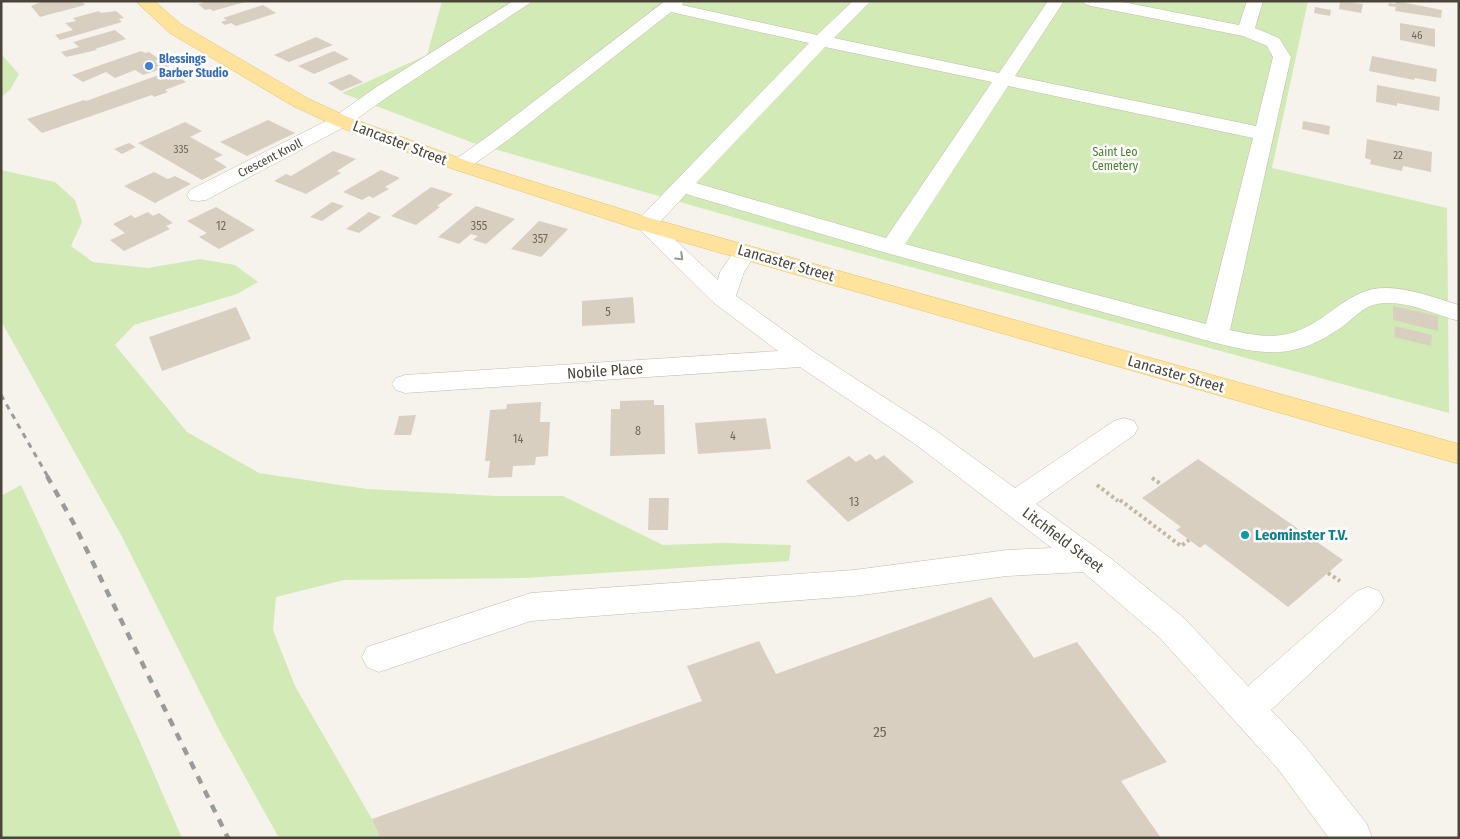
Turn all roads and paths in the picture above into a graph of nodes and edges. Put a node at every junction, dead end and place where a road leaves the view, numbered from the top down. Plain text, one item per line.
1 (144, 1) edge
2 (525, 1) edge
3 (863, 1) edge
4 (1056, 1) edge
5 (1091, 1) edge
6 (1255, 1) edge
7 (673, 4) edge
8 (1246, 31) junction
9 (821, 41) junction
10 (1002, 79) junction
11 (341, 121) junction
12 (1264, 134) junction
13 (460, 166) junction
14 (682, 186) junction
15 (198, 195) dead end
16 (645, 224) junction
17 (891, 247) junction
18 (745, 252) junction
19 (723, 298) junction
20 (1459, 313) edge
21 (1216, 335) junction
22 (805, 358) junction
23 (404, 384) dead end
24 (1124, 428) dead end
25 (1459, 454) edge
26 (1152, 478) dead end
27 (1161, 484) dead end
28 (1120, 500) dead end
29 (1015, 504) junction
30 (1189, 540) dead end
31 (1089, 559) junction
32 (1368, 600) dead end
33 (379, 656) dead end
34 (1247, 709) junction
35 (1353, 838) edge

1 - 11 main road, Lancaster Street
2 - 11 street, Crescent Knoll
3 - 9 street
4 - 10 street
5 - 8 street
6 - 8 street
7 - 9 street
7 - 13 street
8 - 12 street
9 - 10 street
9 - 14 street
10 - 12 street
10 - 17 street
11 - 13 main road, Lancaster Street
11 - 15 street, Crescent Knoll
12 - 21 street
13 - 16 main road, Lancaster Street
14 - 16 street
14 - 17 street
16 - 18 main road, Lancaster Street
16 -> 19 street, Litchfield Street
17 - 21 street
18 - 19 street
18 - 25 main road, Lancaster Street
19 - 22 street, Litchfield Street
20 - 21 street
22 - 23 street, Nobile Place
22 - 29 street, Litchfield Street
24 - 29 street
26 - 27 path
28 - 30 path
29 - 31 street, Litchfield Street
31 - 33 street
31 - 34 street, Litchfield Street
32 - 34 street
34 - 35 street, Litchfield Street

